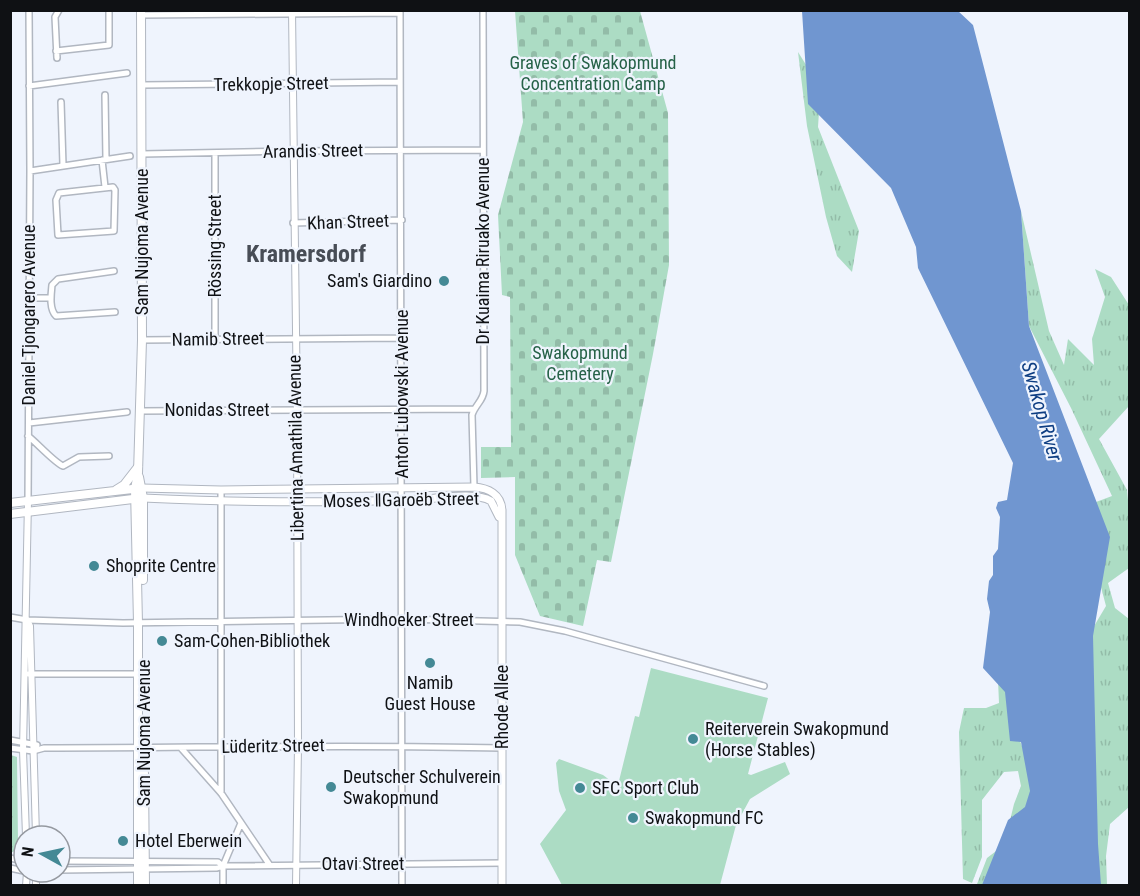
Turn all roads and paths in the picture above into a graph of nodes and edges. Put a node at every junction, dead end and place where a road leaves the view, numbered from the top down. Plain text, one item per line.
1 (28, 10) edge
2 (59, 10) edge
3 (109, 10) edge
4 (483, 10) edge
5 (292, 12) edge
6 (400, 12) edge
7 (141, 13) edge
8 (56, 51) junction
9 (57, 58) dead end
10 (127, 73) dead end
11 (400, 82) junction
12 (292, 84) junction
13 (142, 85) junction
14 (29, 86) junction
15 (105, 95) dead end
16 (61, 102) dead end
17 (401, 150) junction
18 (483, 150) junction
19 (293, 151) junction
20 (214, 153) junction
21 (142, 154) junction
22 (130, 156) dead end
23 (104, 159) junction
24 (63, 165) junction
25 (30, 171) junction
26 (105, 187) junction
27 (402, 220) junction
28 (293, 223) junction
29 (114, 271) dead end
30 (29, 298) junction
31 (51, 298) junction
32 (115, 312) dead end
33 (402, 338) junction
34 (294, 339) junction
35 (142, 340) junction
36 (215, 340) junction
37 (402, 409) junction
38 (474, 409) junction
39 (140, 411) junction
40 (297, 411) junction
41 (127, 412) dead end
42 (29, 423) junction
43 (28, 436) junction
44 (109, 456) dead end
45 (138, 470) junction
46 (474, 487) junction
47 (403, 488) junction
48 (297, 489) junction
49 (116, 490) junction
50 (221, 490) junction
51 (139, 493) junction
52 (402, 500) junction
53 (28, 501) junction
54 (220, 501) junction
55 (297, 501) junction
56 (10, 503) edge
57 (28, 512) junction
58 (10, 514) edge
59 (502, 528) junction
60 (10, 617) edge
61 (402, 619) junction
62 (27, 620) junction
63 (296, 620) junction
64 (502, 620) junction
65 (222, 621) junction
66 (141, 623) junction
67 (24, 674) junction
68 (33, 674) junction
69 (141, 674) junction
70 (764, 686) dead end
71 (10, 740) edge
72 (23, 742) junction
73 (298, 746) junction
74 (403, 746) junction
75 (33, 747) junction
76 (222, 747) junction
77 (10, 748) edge
78 (142, 748) junction
79 (181, 748) junction
80 (502, 748) junction
81 (23, 750) junction
82 (221, 793) junction
83 (241, 823) junction
84 (26, 824) edge
85 (36, 824) edge
86 (72, 861) edge
87 (502, 863) junction
88 (142, 864) junction
89 (269, 864) junction
90 (296, 864) junction
91 (402, 864) junction
92 (223, 866) junction
93 (72, 869) edge
94 (138, 885) edge
95 (145, 885) edge
96 (223, 885) edge
97 (296, 885) edge
98 (402, 885) edge
99 (502, 885) edge

1 - 14 street, Daniel Tjongarero Avenue
2 - 8 street
3 - 8 street
4 - 18 street, Dr Kuaima Riruako Avenue
5 - 6 street
5 - 7 street
5 - 12 street, Libertina Amathila Avenue
6 - 11 street, Anton Lubowski Avenue
7 - 13 main road, Sam Nujoma Avenue
8 - 9 street
10 - 14 street
11 - 12 street, Trekkopje Street
11 - 17 street, Anton Lubowski Avenue
12 - 13 street, Trekkopje Street
12 - 19 street, Libertina Amathila Avenue
13 - 21 main road, Sam Nujoma Avenue
14 - 25 street, Daniel Tjongarero Avenue
15 - 23 street
16 - 24 street
17 - 18 street, Arandis Street
17 - 19 street, Arandis Street
17 - 27 street, Anton Lubowski Avenue
18 - 38 street, Dr Kuaima Riruako Avenue
19 - 20 street, Arandis Street
19 - 28 street, Libertina Amathila Avenue
20 - 21 street, Arandis Street
20 - 36 street, Rössing Street
21 - 35 main road, Sam Nujoma Avenue
22 - 23 street
23 - 24 street
23 - 26 street
24 - 25 street
25 - 30 street, Daniel Tjongarero Avenue
26 - 26 street
27 - 28 street, Khan Street
27 - 33 street, Anton Lubowski Avenue
28 - 34 street, Libertina Amathila Avenue
29 - 31 street
30 - 31 street
30 - 42 street, Daniel Tjongarero Avenue
31 - 32 street
33 - 34 street, Namib Street
33 - 37 street, Anton Lubowski Avenue
34 - 36 street, Namib Street
34 - 40 street, Libertina Amathila Avenue
35 - 36 street, Namib Street
35 - 39 main road, Sam Nujoma Avenue
37 - 38 street, Nonidas Street
37 - 40 street, Nonidas Street
37 - 47 street, Anton Lubowski Avenue
38 - 46 street, Dr Kuaima Riruako Avenue
39 - 40 street, Nonidas Street
39 - 45 main road, Sam Nujoma Avenue
40 - 48 street, Libertina Amathila Avenue
41 - 42 street
42 - 43 street, Daniel Tjongarero Avenue
43 - 44 street
43 - 53 street, Daniel Tjongarero Avenue
45 - 49 main road
45 - 51 main road, Sam Nujoma Avenue
46 - 47 main road, Moses ǁGaroëb Street
46 - 59 main road, Moses ǁGaroëb Street
47 - 48 main road, Moses ǁGaroëb Street
47 - 52 street, Anton Lubowski Avenue
48 - 50 main road, Moses ǁGaroëb Street
48 - 55 street, Libertina Amathila Avenue
49 - 51 main road, Moses ǁGaroëb Street
49 - 53 main road, Moses ǁGaroëb Street
50 - 51 main road, Moses ǁGaroëb Street
50 - 54 street
51 - 54 main road, Moses ǁGaroëb Street
51 - 57 main road, Moses ǁGaroëb Street
51 - 66 main road, Sam Nujoma Avenue
52 - 55 main road, Moses ǁGaroëb Street
52 - 59 main road, Moses ǁGaroëb Street
52 - 61 street, Anton Lubowski Avenue
53 - 56 main road, Moses ǁGaroëb Street
53 - 57 street, Daniel Tjongarero Avenue
54 - 55 main road, Moses ǁGaroëb Street
54 - 65 street
55 - 63 street, Libertina Amathila Avenue
57 - 58 main road, Moses ǁGaroëb Street
57 - 62 street, Daniel Tjongarero Avenue
59 - 64 main road, Rhode Allee
60 - 62 street, Windhoeker Street
61 - 63 street, Windhoeker Street
61 - 64 street, Windhoeker Street
61 - 74 street, Anton Lubowski Avenue
62 - 66 street, Windhoeker Street
62 - 67 street, Daniel Tjongarero Avenue
62 - 68 street, Daniel Tjongarero Avenue
63 - 65 street, Windhoeker Street
63 - 73 street, Libertina Amathila Avenue
64 - 70 street, Windhoeker Street
64 - 80 main road, Rhode Allee
65 - 66 street, Windhoeker Street
65 - 76 street
66 - 69 main road, Sam Nujoma Avenue
67 - 68 street
67 - 72 street, Daniel Tjongarero Avenue
68 - 69 street
68 - 75 street, Daniel Tjongarero Avenue
69 - 78 main road, Sam Nujoma Avenue
71 - 72 street, Lüderitz Street
72 - 75 street, Lüderitz Street
72 - 81 street, Daniel Tjongarero Avenue
73 - 74 street, Lüderitz Street
73 - 76 street, Lüderitz Street
73 - 90 street, Libertina Amathila Avenue
74 - 80 street, Lüderitz Street
74 - 91 street, Anton Lubowski Avenue
75 - 78 street, Lüderitz Street
75 - 81 street, Lüderitz Street
75 - 85 street, Daniel Tjongarero Avenue
76 - 79 street, Lüderitz Street
76 - 82 street
77 - 81 street, Lüderitz Street
78 - 79 street, Lüderitz Street
78 - 88 main road, Sam Nujoma Avenue
79 - 82 street
80 - 87 main road, Rhode Allee
81 - 84 street, Daniel Tjongarero Avenue
82 - 83 street
83 - 89 street
83 - 92 street
86 - 88 street, Otavi Street
87 - 91 street, Otavi Street
87 - 99 main road, Rhode Allee
88 - 92 street, Otavi Street
88 - 93 street, Otavi Street
88 - 94 main road, Sam Nujoma Avenue
88 - 95 main road, Sam Nujoma Avenue
89 - 90 street, Otavi Street
89 - 92 street, Otavi Street
90 - 91 street, Otavi Street
90 - 97 street, Libertina Amathila Avenue
91 - 98 street, Anton Lubowski Avenue
92 - 96 street

